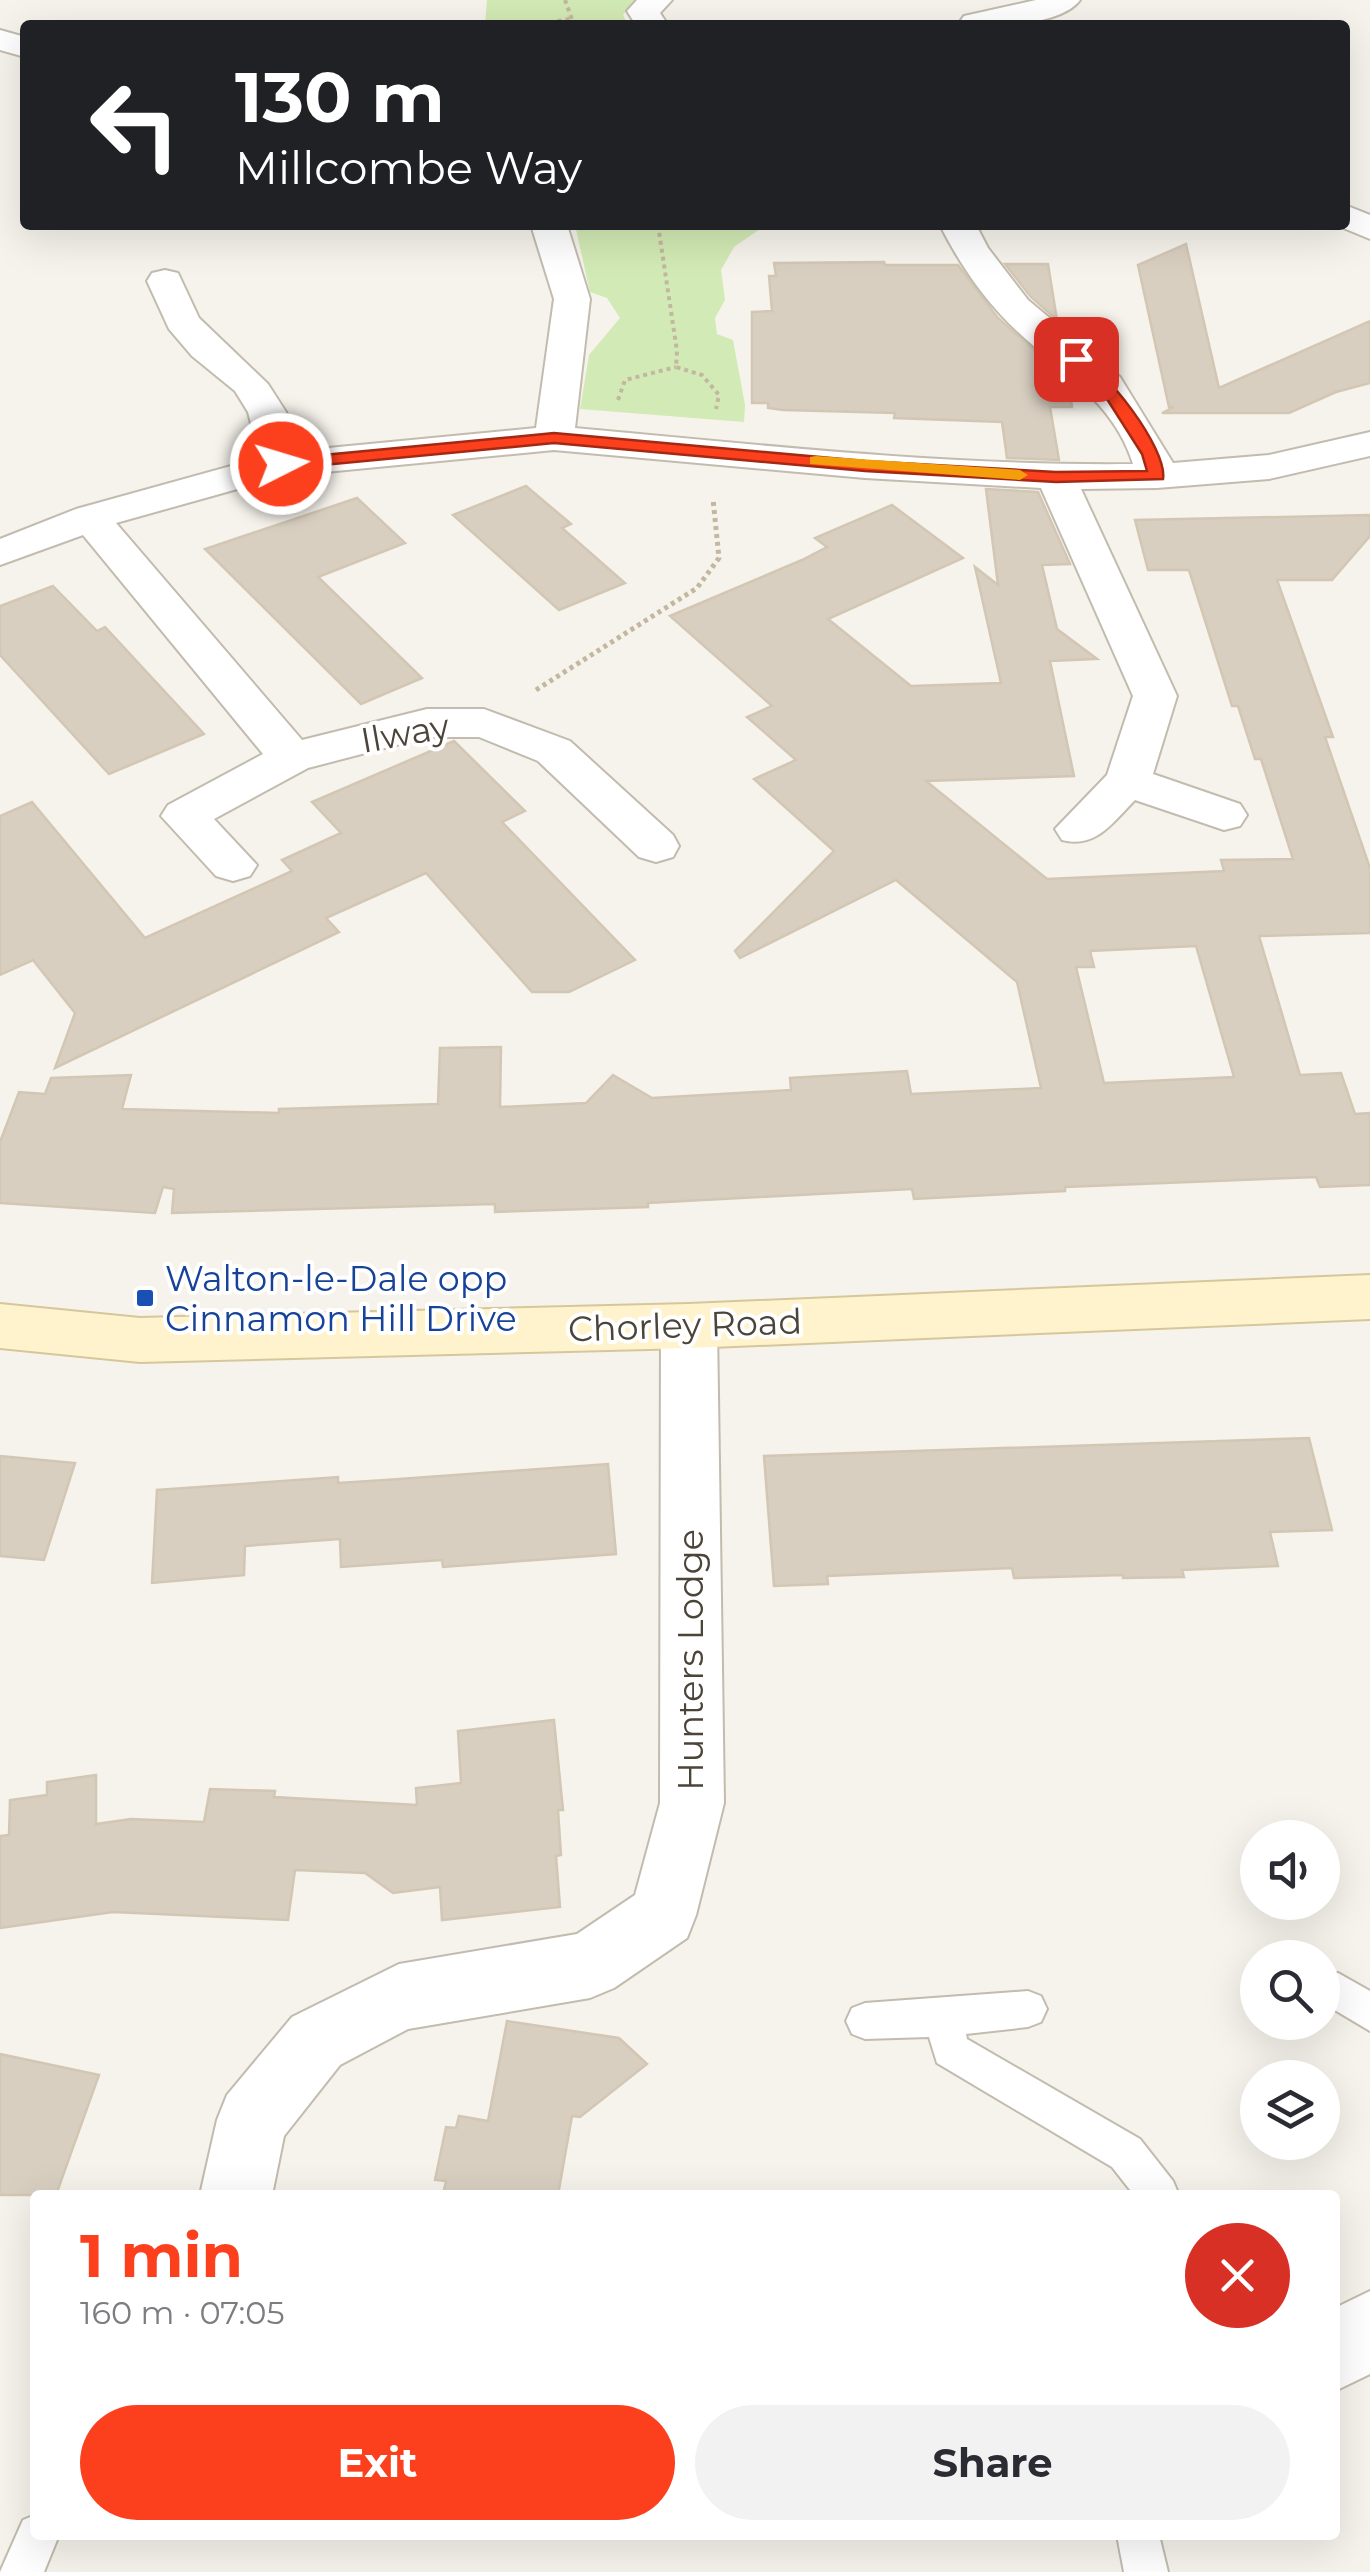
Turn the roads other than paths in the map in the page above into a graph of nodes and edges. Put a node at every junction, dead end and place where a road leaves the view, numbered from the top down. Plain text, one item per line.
1 (656, 0) edge
2 (1064, 0) edge
3 (649, 20) edge
4 (991, 20) edge
5 (550, 230) edge
6 (960, 230) edge
7 (165, 281) dead end
8 (554, 438) junction
9 (1370, 444) edge
10 (281, 464) junction
11 (1157, 476) junction
12 (1056, 477) junction
13 (90, 518) junction
14 (0, 553) edge
15 (293, 757) junction
16 (1128, 781) junction
17 (1224, 815) dead end
18 (1078, 829) dead end
19 (656, 846) dead end
20 (233, 866) dead end
21 (1370, 1296) edge
22 (0, 1326) edge
23 (689, 1326) junction
24 (1340, 1992) edge
25 (1028, 2009) dead end
26 (1370, 2013) edge
27 (946, 2018) junction
28 (865, 2021) dead end
29 (237, 2190) edge
30 (1155, 2190) edge
31 (1370, 2328) edge
32 (1340, 2350) edge
33 (36, 2540) edge
34 (1139, 2540) edge
35 (22, 2572) edge
36 (1146, 2572) edge

1 - 3 street
2 - 4 street
5 - 8 street
6 - 11 street
7 - 10 street
8 - 10 street
8 - 12 street
9 - 11 street
10 - 13 street
11 - 12 street
12 - 16 street
13 - 14 street
13 - 15 street
15 - 19 street, Ilway
15 - 20 street, Ilway
16 - 17 street
16 - 18 street
21 - 23 main road, Chorley Road
22 - 23 main road, Chorley Road
23 - 29 street, Hunters Lodge
24 - 26 lane
25 - 27 lane
27 - 28 lane
27 - 30 lane
31 - 32 street
33 - 35 lane
34 - 36 lane

